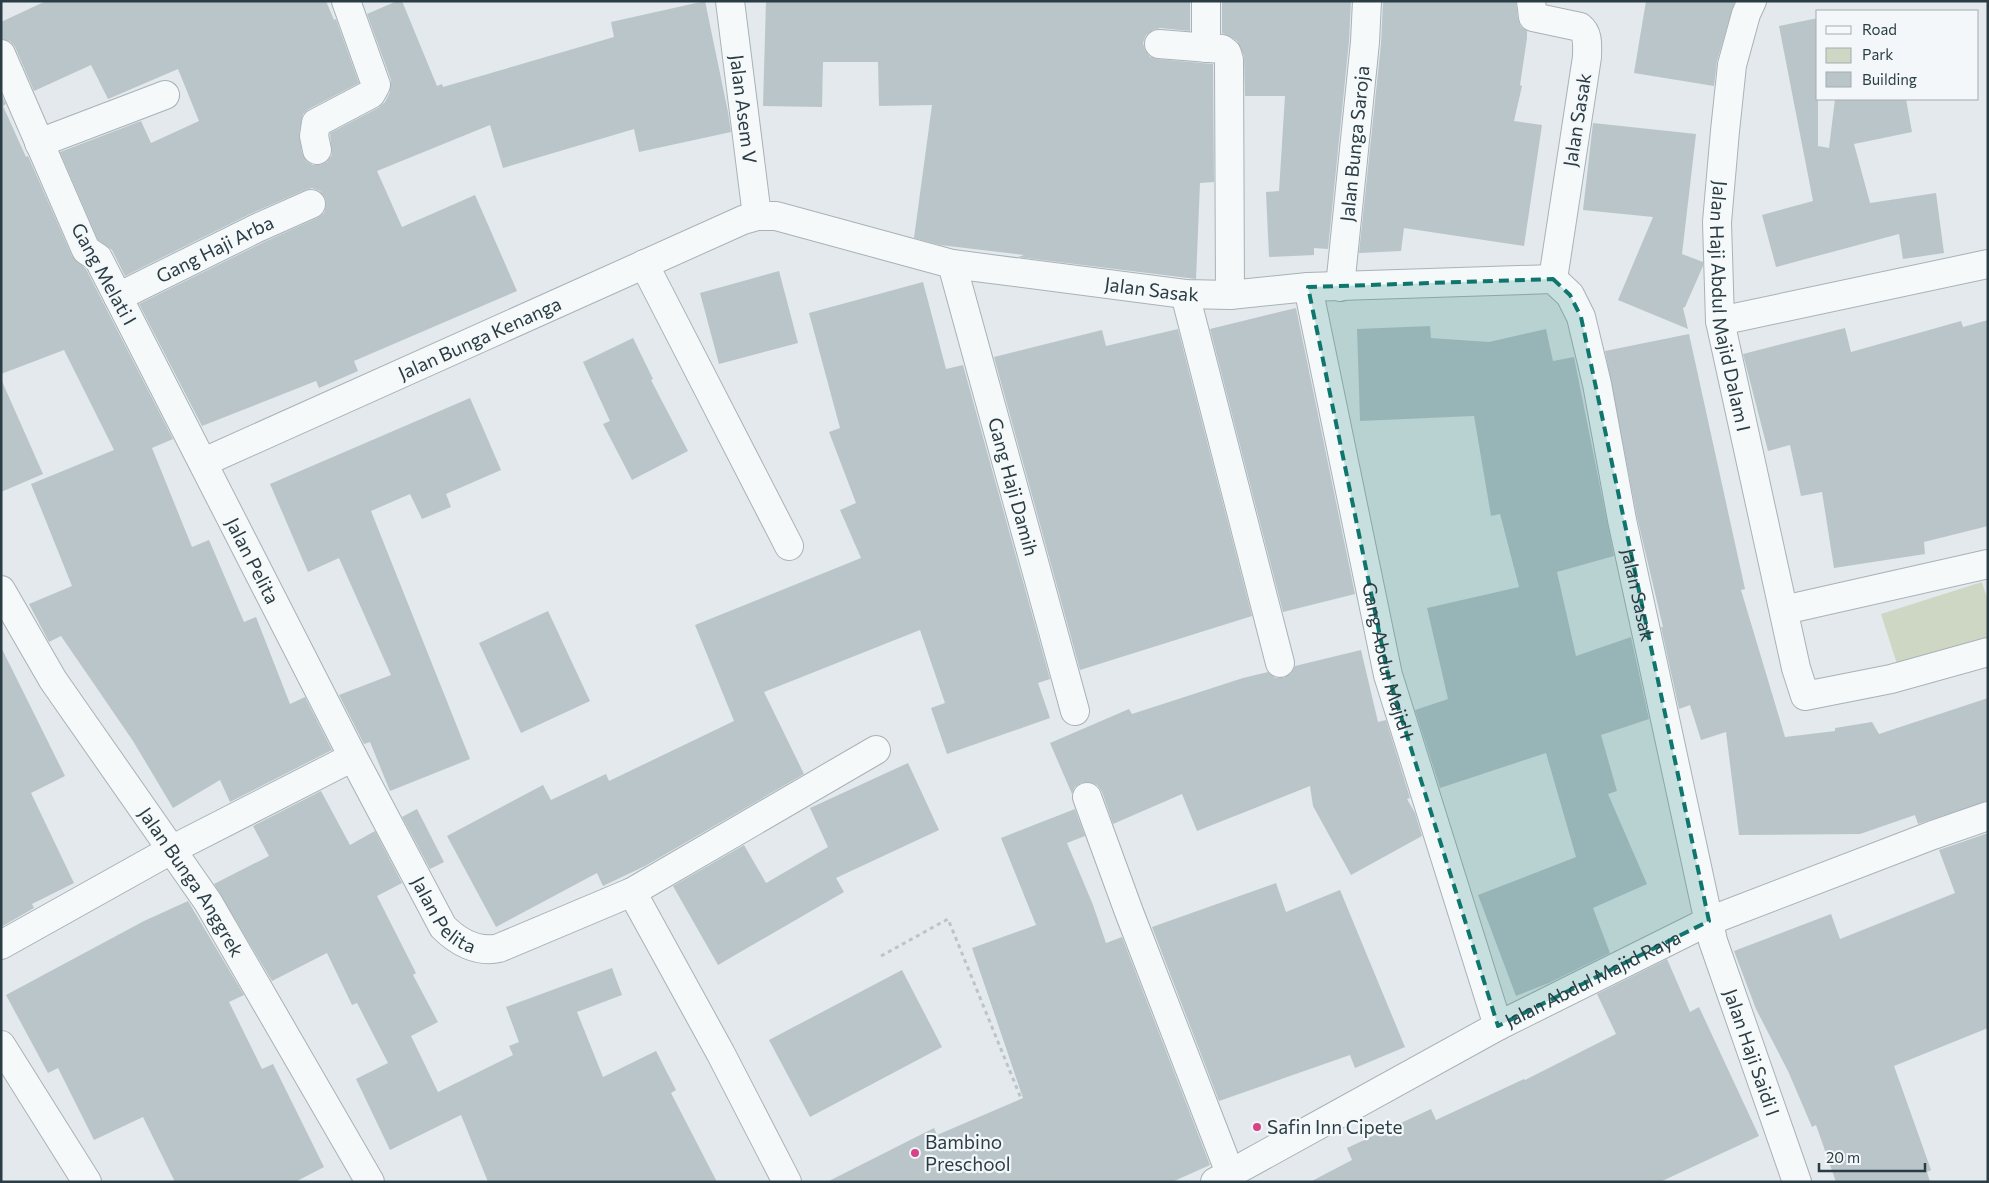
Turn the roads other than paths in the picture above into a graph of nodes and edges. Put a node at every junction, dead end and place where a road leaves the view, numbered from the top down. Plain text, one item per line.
1 (346, 1) edge
2 (730, 1) edge
3 (1206, 1) edge
4 (1366, 1) edge
5 (1531, 1) edge
6 (1752, 1) edge
7 (1159, 44) dead end
8 (1206, 48) junction
9 (1, 54) edge
10 (165, 95) dead end
11 (39, 143) junction
12 (317, 150) dead end
13 (311, 204) dead end
14 (757, 216) junction
15 (644, 264) junction
16 (952, 264) junction
17 (1988, 264) edge
18 (1553, 279) junction
19 (1308, 286) junction
20 (1340, 287) junction
21 (1185, 294) junction
22 (1230, 295) junction
23 (118, 297) junction
24 (1720, 321) junction
25 (204, 462) junction
26 (789, 546) dead end
27 (1988, 564) edge
28 (1, 590) edge
29 (1784, 610) junction
30 (1988, 652) edge
31 (1280, 663) dead end
32 (1075, 711) dead end
33 (876, 750) dead end
34 (353, 757) junction
35 (1087, 797) dead end
36 (1988, 816) edge
37 (171, 850) junction
38 (632, 892) junction
39 (1709, 921) junction
40 (1, 945) edge
41 (1498, 1026) junction
42 (1, 1044) edge
43 (1222, 1177) edge
44 (87, 1182) edge
45 (370, 1182) edge
46 (787, 1182) edge
47 (1797, 1182) edge

1 - 12 street
2 - 14 street, Jalan Asem V
3 - 8 street
4 - 20 street, Jalan Bunga Saroja
5 - 18 street, Jalan Sasak
6 - 24 street, Jalan Haji Abdul Majid Dalam I
7 - 8 street
8 - 22 street
9 - 11 street, Gang Melati I
10 - 11 street
11 - 23 street, Gang Melati I
13 - 23 street, Gang Haji Arba
14 - 15 street, Jalan Bunga Kenanga
14 - 16 street, Jalan Sasak
15 - 25 street, Jalan Bunga Kenanga
15 - 26 street
16 - 21 street, Jalan Sasak
16 - 32 street, Gang Haji Damih
17 - 24 street
18 - 20 street, Jalan Sasak
18 - 39 street, Jalan Sasak
19 - 20 street, Jalan Sasak
19 - 22 street, Jalan Sasak
19 - 41 street, Gang Abdul Majid I
21 - 22 street, Jalan Sasak
21 - 31 street
23 - 25 street, Gang Melati I
24 - 29 street, Jalan Haji Abdul Majid Dalam I
25 - 34 street, Jalan Pelita
27 - 29 street
28 - 37 street, Jalan Bunga Anggrek
29 - 30 street, Jalan Haji Abdul Majid Dalam I
33 - 38 street, Jalan Pelita
34 - 37 street
34 - 38 street, Jalan Pelita
35 - 43 street
36 - 39 street, Jalan Abdul Majid Raya
37 - 40 street
37 - 45 street, Jalan Bunga Anggrek
38 - 46 street
39 - 41 street, Jalan Abdul Majid Raya
39 - 47 street, Jalan Haji Saidi I
41 - 43 street, Jalan Abdul Majid Raya
42 - 44 street

